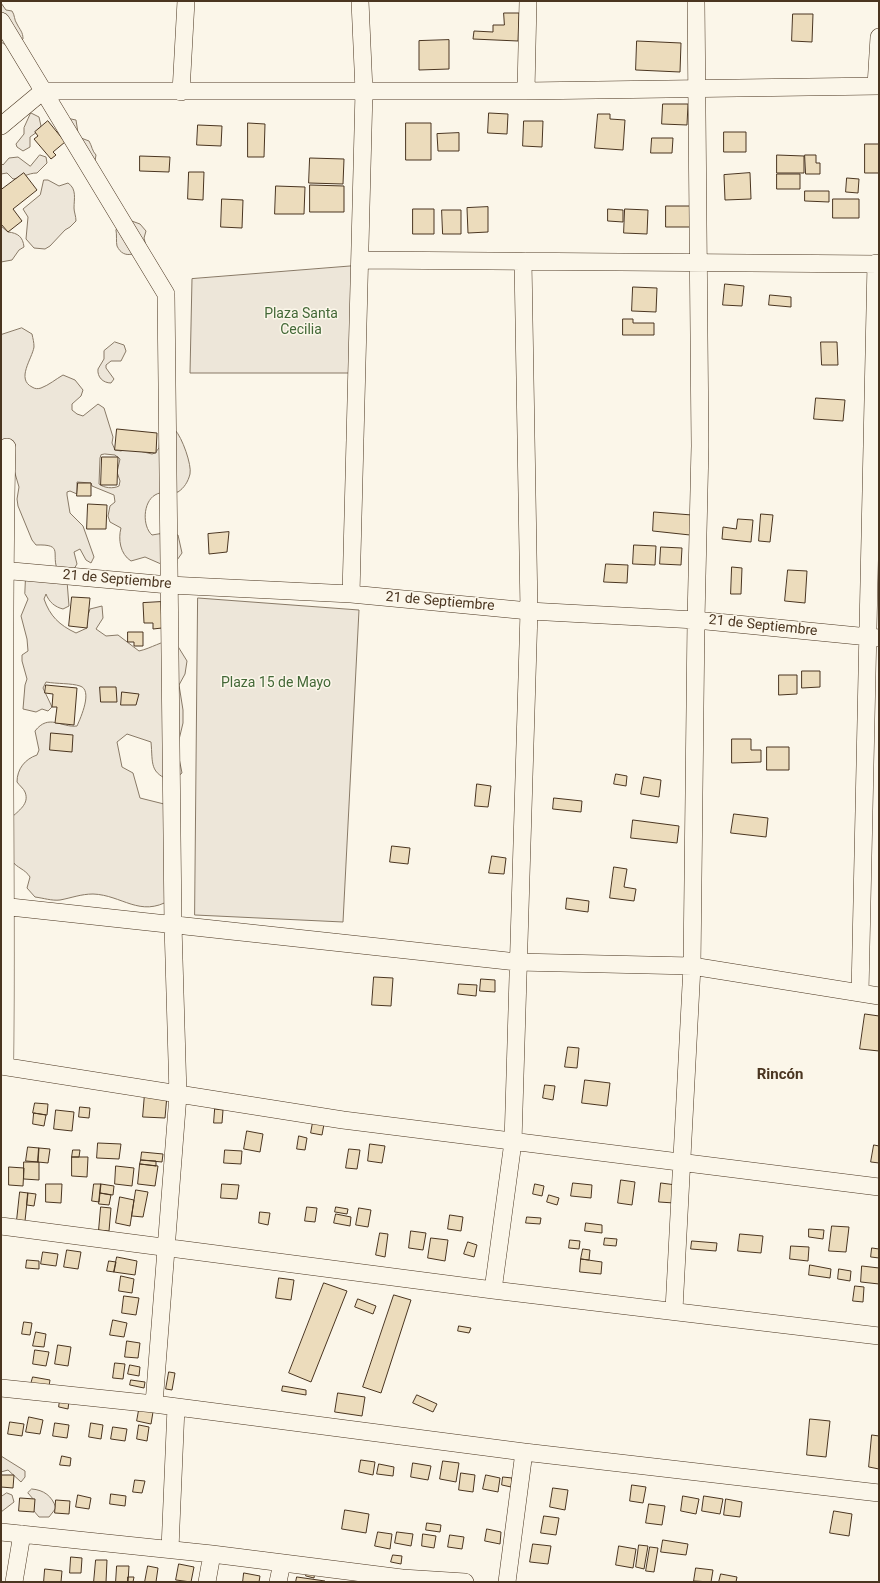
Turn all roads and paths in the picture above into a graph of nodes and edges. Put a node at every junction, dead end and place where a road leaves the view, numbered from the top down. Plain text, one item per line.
1 (186, 1) edge
2 (360, 1) edge
3 (528, 1) edge
4 (696, 1) edge
5 (1, 21) edge
6 (879, 37) edge
7 (877, 86) edge
8 (697, 89) junction
9 (43, 91) junction
10 (364, 91) junction
11 (526, 91) junction
12 (181, 92) junction
13 (1, 126) edge
14 (361, 260) junction
15 (523, 261) junction
16 (698, 262) junction
17 (878, 264) edge
18 (7, 447) dead end
19 (3, 570) edge
20 (169, 585) junction
21 (351, 594) junction
22 (529, 611) junction
23 (696, 620) junction
24 (874, 637) edge
25 (4, 906) edge
26 (173, 925) junction
27 (518, 962) junction
28 (692, 966) junction
29 (860, 993) junction
30 (879, 996) edge
31 (3, 1066) edge
32 (178, 1095) junction
33 (513, 1142) junction
34 (683, 1163) junction
35 (879, 1187) edge
36 (1, 1226) edge
37 (167, 1248) junction
38 (493, 1290) junction
39 (674, 1310) junction
40 (879, 1336) edge
41 (1, 1388) edge
42 (154, 1404) junction
43 (176, 1407) junction
44 (524, 1452) junction
45 (879, 1493) edge
46 (1, 1532) edge
47 (22, 1534) junction
48 (170, 1549) junction
49 (212, 1554) junction
50 (282, 1563) junction
51 (402, 1580) edge
52 (14, 1582) edge
53 (207, 1582) edge
54 (278, 1582) edge
55 (465, 1582) edge
56 (507, 1582) edge

1 - 12 street
2 - 10 street
3 - 11 street
4 - 8 street
5 - 9 street
6 - 7 street
7 - 8 street
8 - 11 street
8 - 16 street
9 - 12 street
9 - 13 street
9 - 20 street
10 - 11 street
10 - 12 street
10 - 14 street
14 - 15 street
14 - 21 street
15 - 16 street
15 - 22 street
16 - 17 street
16 - 23 street
17 - 24 street
18 - 19 street
19 - 20 street, 21 de Septiembre
19 - 25 street
20 - 21 street, 21 de Septiembre
20 - 26 street
21 - 22 street, 21 de Septiembre
22 - 23 street, 21 de Septiembre
22 - 27 street
23 - 24 street, 21 de Septiembre
23 - 28 street
24 - 29 street
25 - 26 street
25 - 31 street
26 - 27 street
26 - 32 street
27 - 28 street
27 - 33 street
28 - 29 street
28 - 34 street
29 - 30 street
31 - 32 street
32 - 33 street
32 - 37 street
33 - 34 street
33 - 38 street
34 - 35 street
34 - 39 street
36 - 37 street
37 - 38 street
37 - 42 street
38 - 39 street
39 - 40 street
41 - 42 street
42 - 43 street
43 - 44 street
43 - 48 street
44 - 45 street
44 - 56 street
46 - 47 street
47 - 48 street
47 - 52 street
48 - 49 street
49 - 50 street
49 - 53 street
50 - 51 street
50 - 54 street
51 - 55 street

